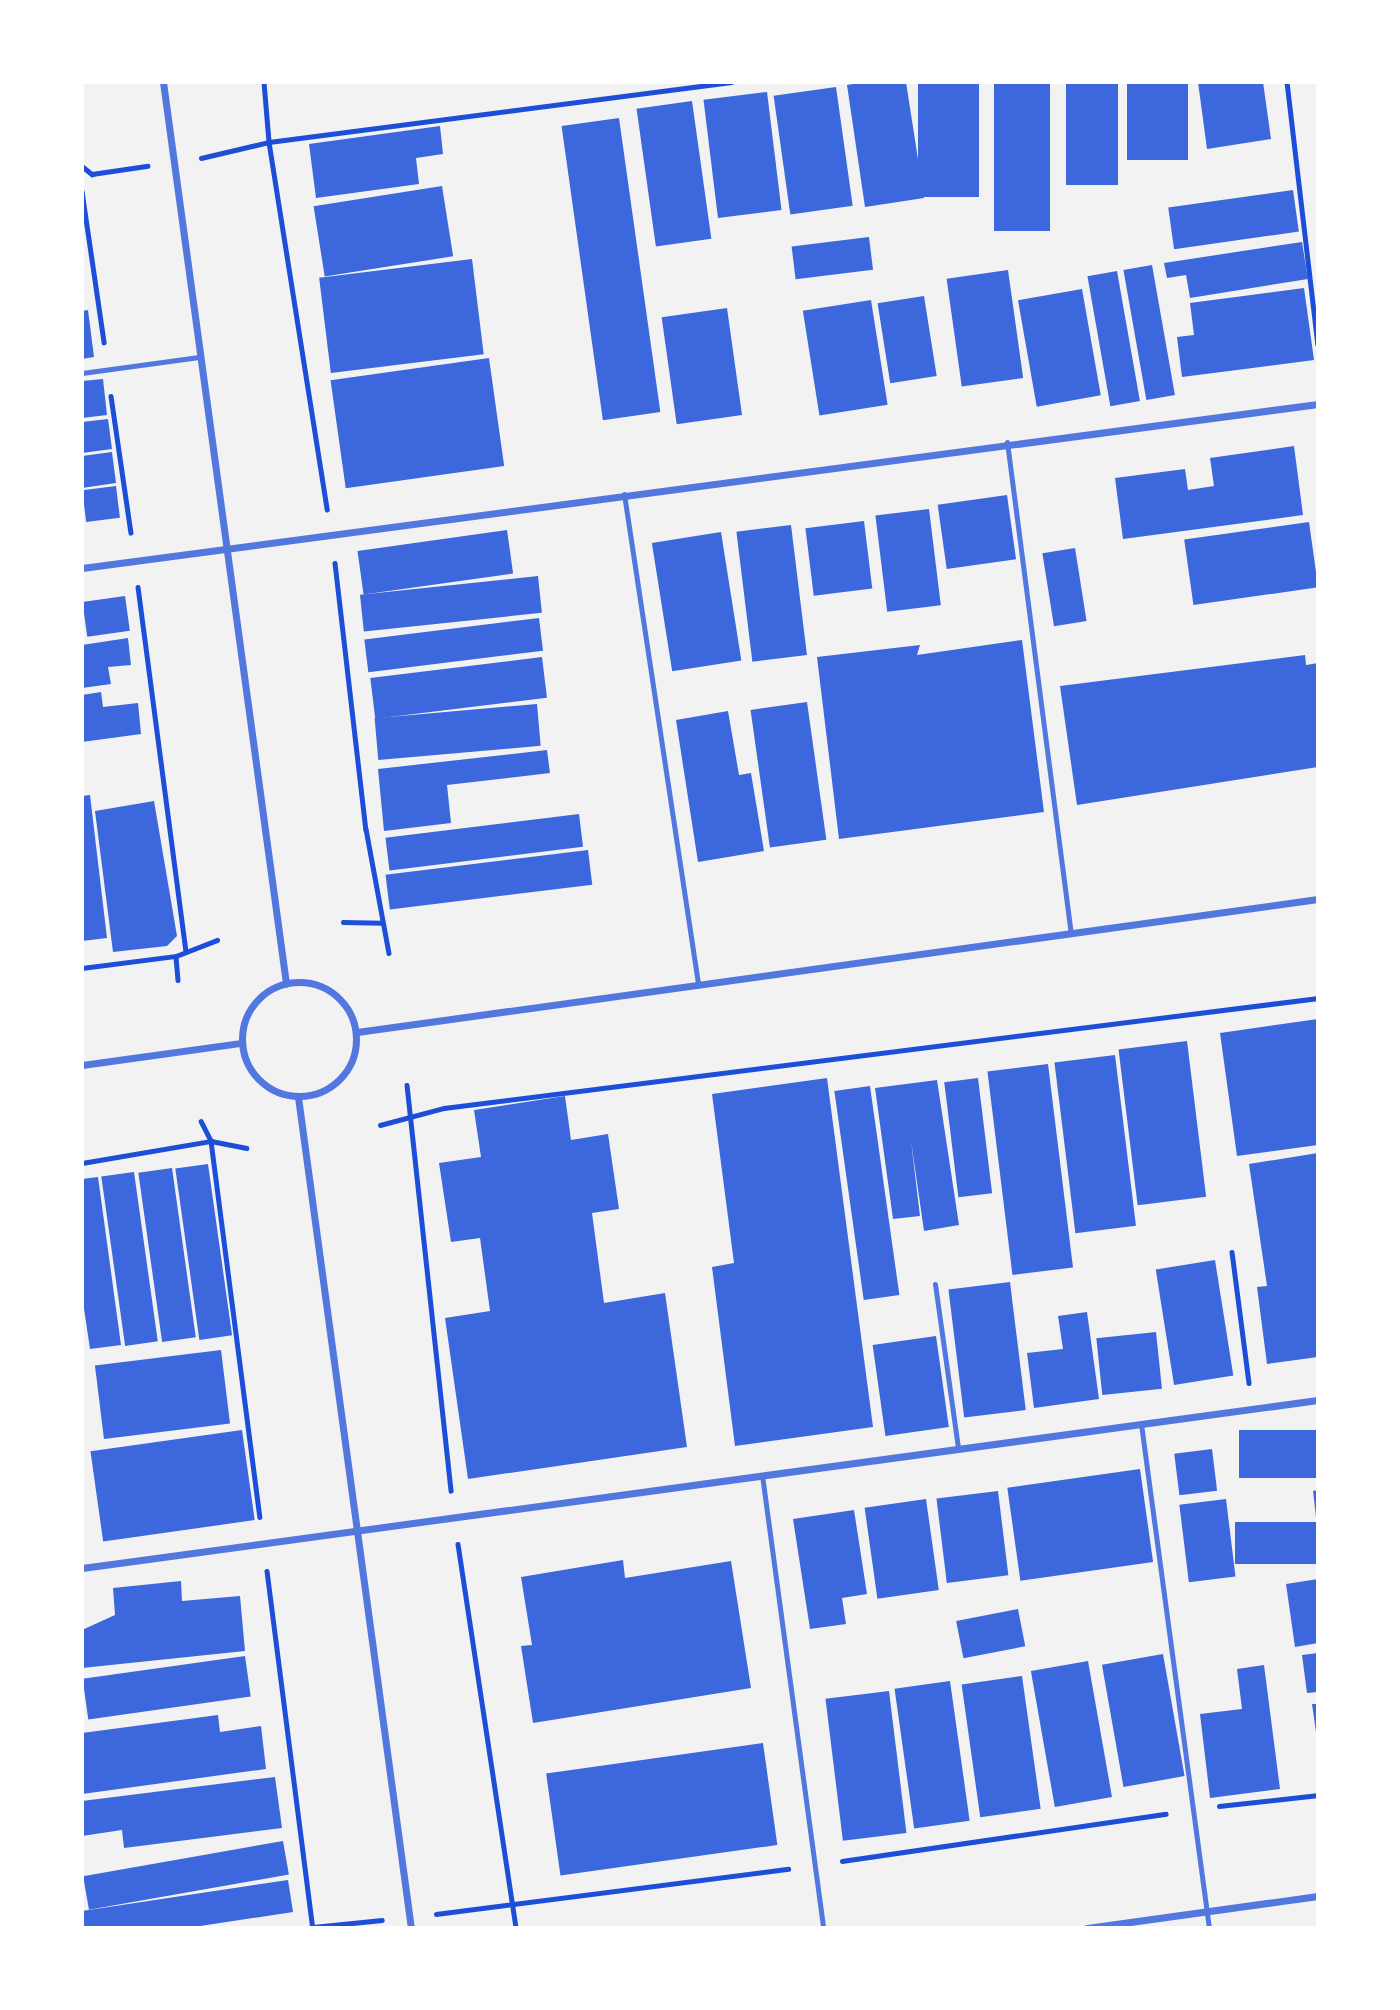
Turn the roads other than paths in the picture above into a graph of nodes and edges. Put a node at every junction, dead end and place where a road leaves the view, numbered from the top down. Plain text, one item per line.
1 (163, 82) edge
2 (199, 357) junction
3 (82, 373) edge
4 (1318, 404) edge
5 (1007, 442) junction
6 (624, 494) junction
7 (226, 548) junction
8 (82, 568) edge
9 (1318, 900) edge
10 (1071, 934) junction
11 (285, 984) junction
12 (698, 985) junction
13 (357, 1032) junction
14 (241, 1043) junction
15 (82, 1065) edge
16 (298, 1097) junction
17 (934, 1284) dead end
18 (1318, 1400) edge
19 (1141, 1424) junction
20 (958, 1448) junction
21 (762, 1475) junction
22 (358, 1530) junction
23 (82, 1568) edge
24 (1318, 1896) edge
25 (1206, 1912) junction
26 (411, 1928) edge
27 (823, 1928) edge
28 (1087, 1928) edge
29 (1209, 1928) edge

1 - 2 street
2 - 3 lane
2 - 7 street
4 - 5 street
5 - 6 street
5 - 10 lane
6 - 7 street
6 - 12 lane
7 - 8 street
7 - 11 street
9 - 10 street
10 - 12 street
11 - 13 street
11 - 14 street
12 - 13 street
13 - 16 street
14 - 15 street
14 - 16 street
16 - 22 street
17 - 20 lane
18 - 19 street
19 - 20 street
19 - 25 lane
20 - 21 street
21 - 22 street
21 - 27 lane
22 - 23 street
22 - 26 street
24 - 25 street
25 - 28 street
25 - 29 lane

